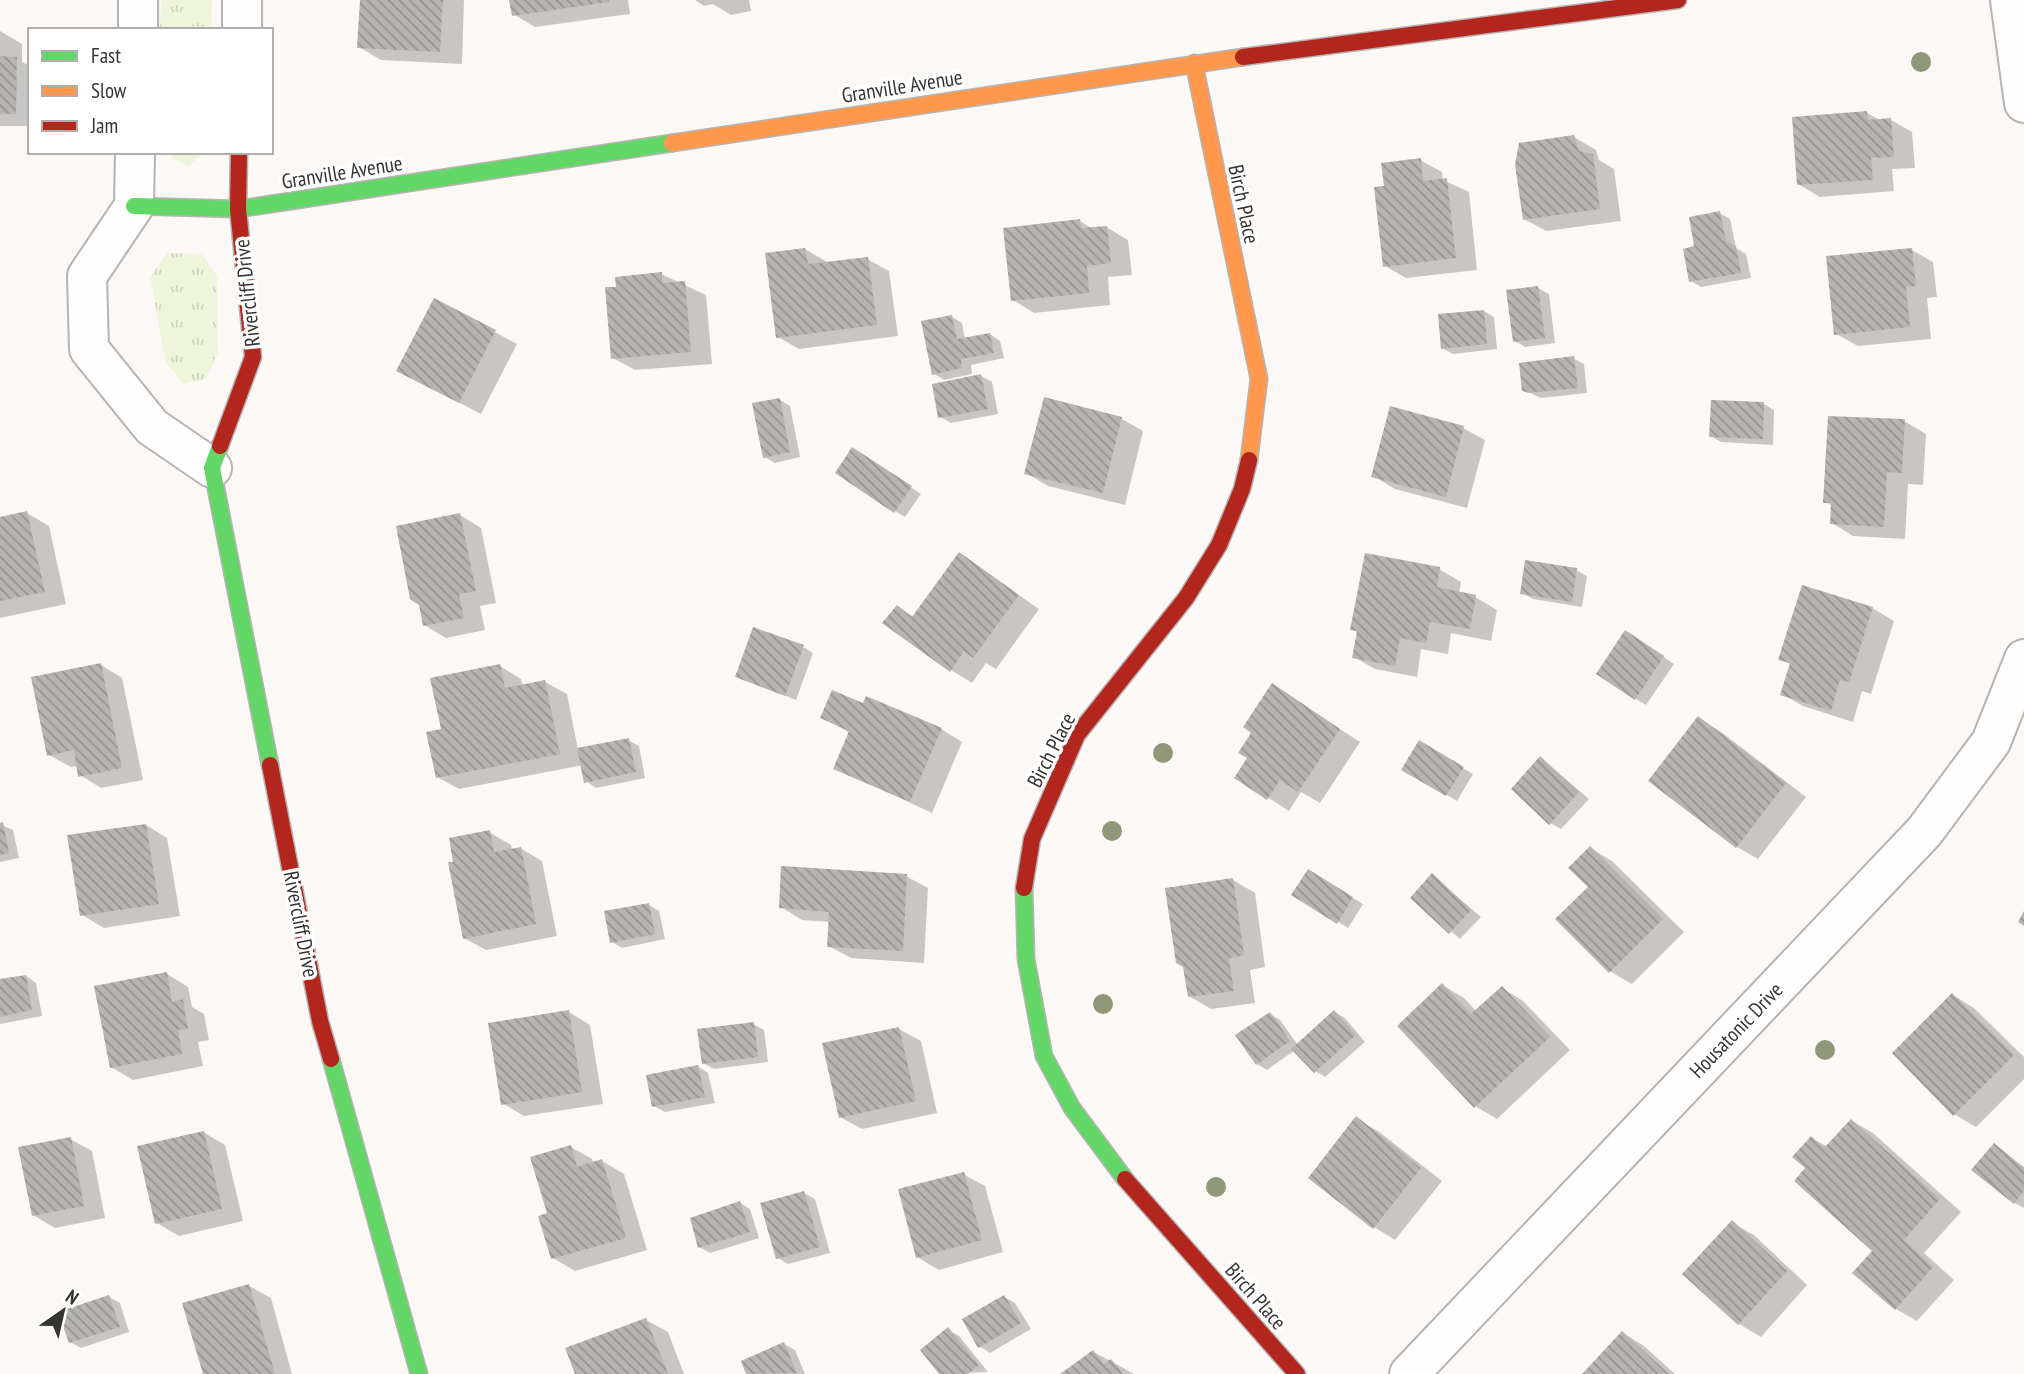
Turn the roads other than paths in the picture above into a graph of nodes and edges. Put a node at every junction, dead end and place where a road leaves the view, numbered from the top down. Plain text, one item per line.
1 (138, 0) edge
2 (242, 0) edge
3 (1678, 0) edge
4 (2010, 0) edge
5 (138, 28) edge
6 (242, 28) edge
7 (1194, 63) junction
8 (2024, 103) edge
9 (135, 154) edge
10 (239, 154) edge
11 (134, 206) junction
12 (238, 209) junction
13 (212, 468) junction
14 (2024, 659) edge
15 (419, 1374) edge
16 (1297, 1374) edge
17 (1409, 1374) edge

1 - 5 street
2 - 6 street
3 - 7 street, Granville Avenue
4 - 8 street
7 - 12 street, Granville Avenue
7 - 16 street, Birch Place
9 - 11 street
10 - 12 street, Rivercliff Drive
11 - 12 street, Granville Avenue
11 - 13 street
12 - 13 street, Rivercliff Drive
13 - 15 street, Rivercliff Drive
14 - 17 street, Housatonic Drive

